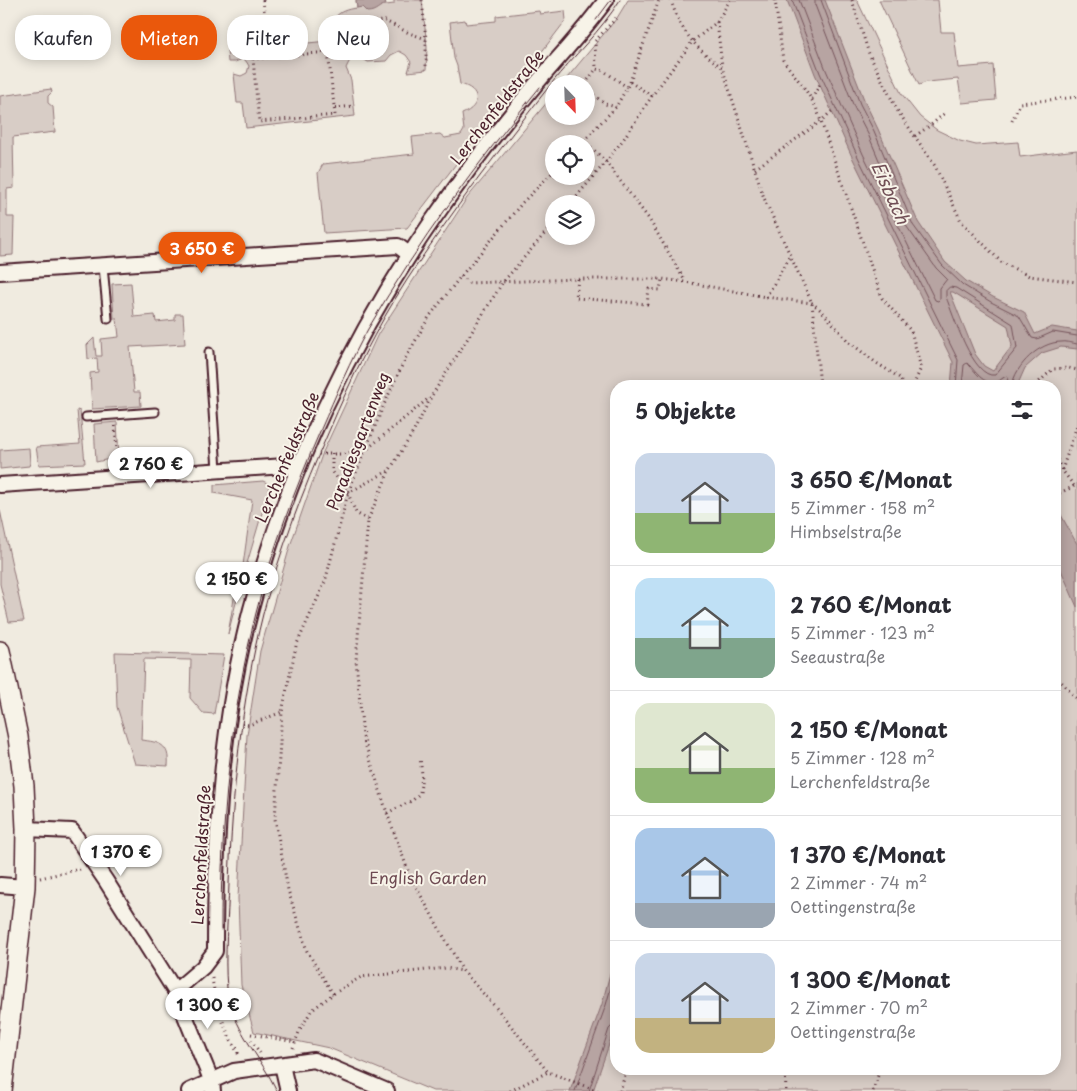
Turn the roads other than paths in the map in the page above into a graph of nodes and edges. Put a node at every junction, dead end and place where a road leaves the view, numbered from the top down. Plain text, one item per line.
1 (606, 0) edge
2 (409, 254) junction
3 (104, 266) junction
4 (0, 272) edge
5 (108, 319) dead end
6 (209, 352) dead end
7 (155, 412) dead end
8 (86, 417) dead end
9 (300, 465) junction
10 (217, 470) junction
11 (0, 485) edge
12 (0, 651) edge
13 (26, 829) junction
14 (25, 884) junction
15 (0, 885) edge
16 (175, 991) junction
17 (282, 1065) junction
18 (213, 1086) edge
19 (2, 1091) edge
20 (189, 1091) edge
21 (288, 1091) edge
22 (387, 1091) edge

1 - 2 street, Lerchenfeldstraße
2 - 3 street
2 - 9 street, Lerchenfeldstraße
3 - 4 street
3 - 5 lane
6 - 10 lane
7 - 8 lane
9 - 10 street
9 - 16 street, Lerchenfeldstraße
10 - 11 street
12 - 13 main road
13 - 14 main road
13 - 16 street
14 - 15 street
14 - 19 main road
16 - 18 street
17 - 18 street
17 - 21 street
17 - 22 street
18 - 20 street

